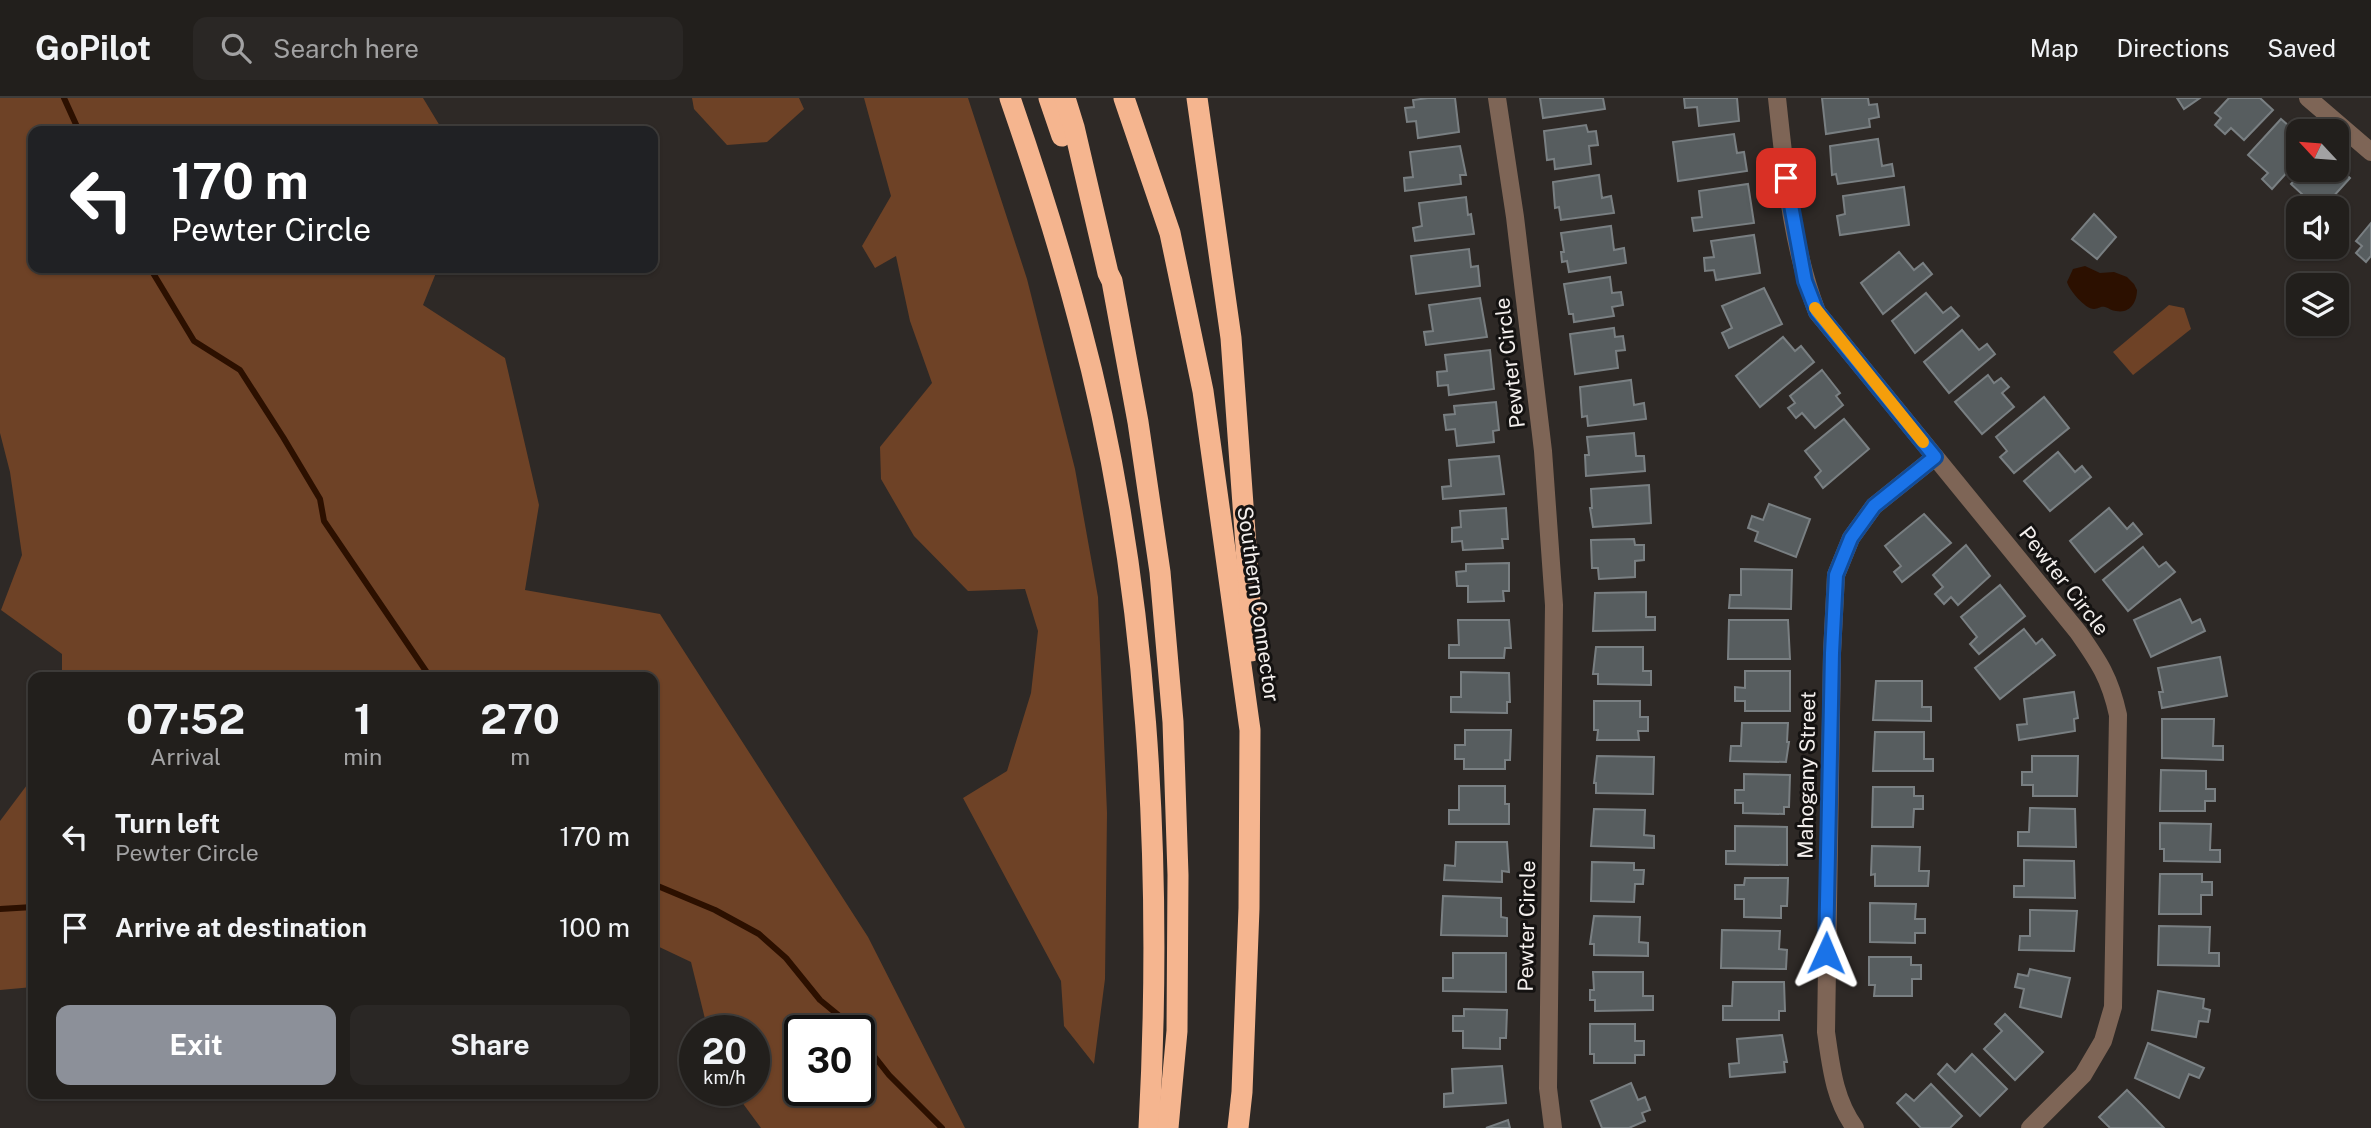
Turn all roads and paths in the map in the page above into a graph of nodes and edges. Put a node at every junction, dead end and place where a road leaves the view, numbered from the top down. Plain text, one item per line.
1 (1010, 98) edge
2 (1049, 98) edge
3 (1065, 98) edge
4 (1124, 98) edge
5 (1197, 98) edge
6 (1497, 98) edge
7 (1777, 98) edge
8 (2308, 98) edge
9 (2371, 152) edge
10 (1101, 244) junction
11 (1935, 457) junction
12 (1250, 730) junction
13 (1149, 1128) edge
14 (1168, 1128) edge
15 (1238, 1128) edge
16 (1553, 1128) edge
17 (1855, 1128) edge
18 (2030, 1128) edge

1 - 13 highway
2 - 10 highway
3 - 10 highway
4 - 12 highway, Southern Connector
5 - 12 highway
6 - 16 street, Pewter Circle
7 - 11 street, Pewter Circle
8 - 9 street
10 - 14 highway
11 - 17 street, Mahogany Street
11 - 18 street, Pewter Circle
12 - 15 highway, Southern Connector

